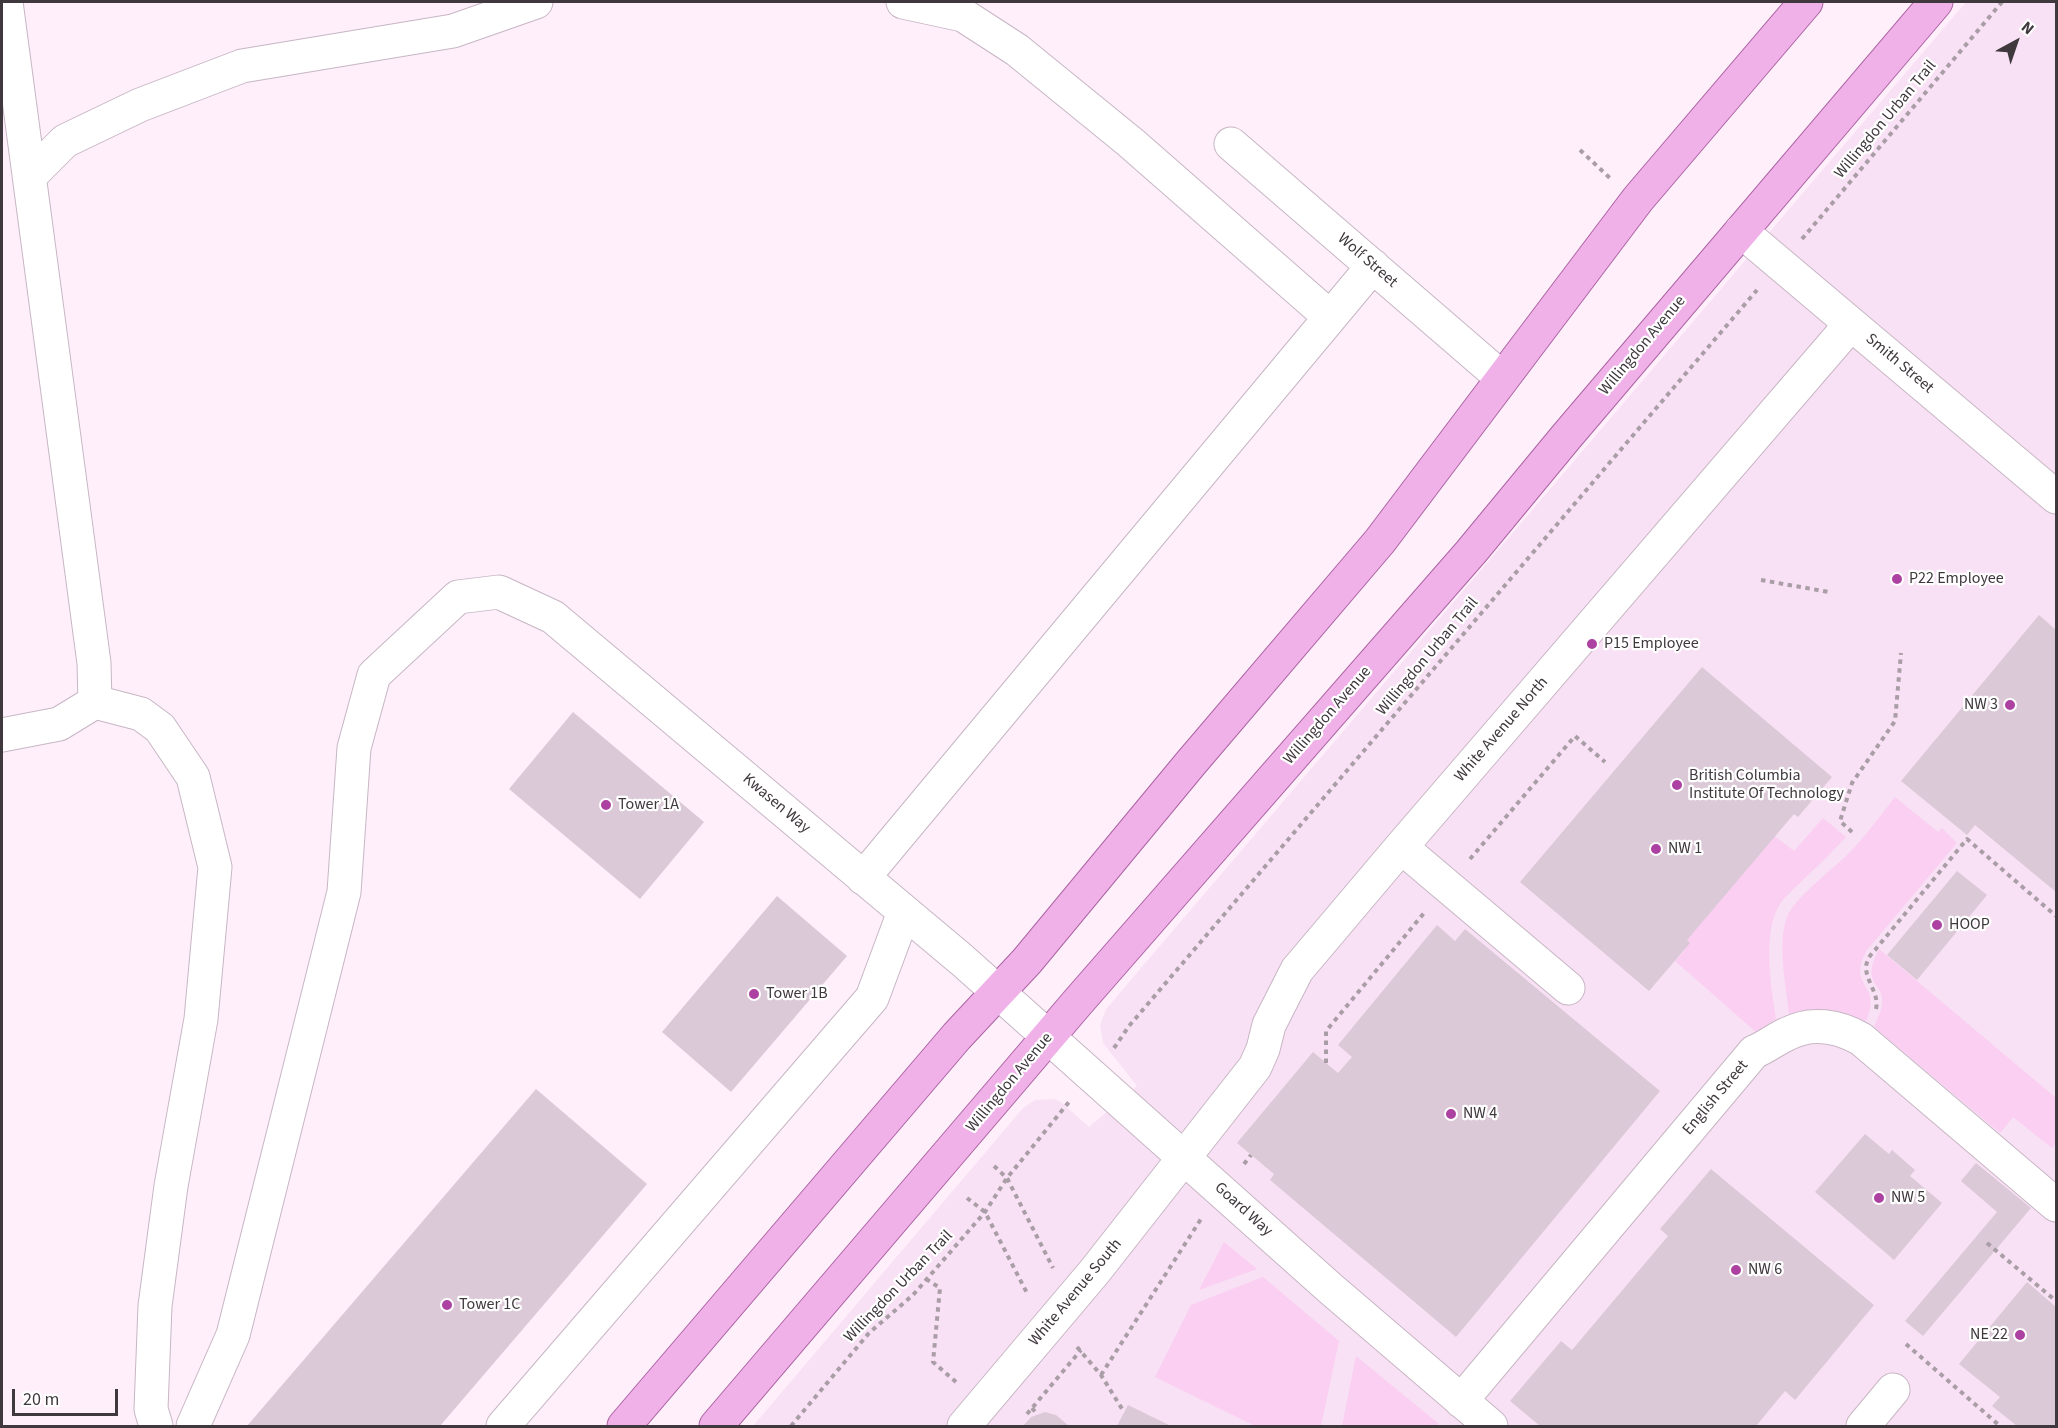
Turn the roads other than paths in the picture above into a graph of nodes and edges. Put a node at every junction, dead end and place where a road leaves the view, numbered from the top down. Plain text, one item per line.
1 (6, 2) edge
2 (536, 2) edge
3 (903, 2) edge
4 (1806, 2) edge
5 (1936, 2) edge
6 (1231, 144) dead end
7 (30, 176) junction
8 (1741, 231) junction
9 (1372, 266) junction
10 (1330, 317) junction
11 (1851, 324) junction
12 (1502, 378) junction
13 (2056, 497) edge
14 (95, 702) junction
15 (2, 735) edge
16 (1401, 847) junction
17 (863, 878) junction
18 (904, 912) junction
19 (1568, 988) dead end
20 (997, 992) junction
21 (1047, 1038) junction
22 (1184, 1156) junction
23 (2056, 1205) edge
24 (1893, 1390) dead end
25 (1461, 1401) junction
26 (156, 1426) edge
27 (193, 1426) edge
28 (503, 1426) edge
29 (624, 1426) edge
30 (716, 1426) edge
31 (964, 1426) edge
32 (1491, 1426) edge
33 (1863, 1426) edge

1 - 7 street
2 - 7 street
3 - 10 street
4 - 12 main road
5 - 8 main road, Willingdon Avenue
6 - 9 street, Wolf Street
7 - 14 street
8 - 11 street, Smith Street
8 - 21 main road, Willingdon Avenue
9 - 10 street
9 - 12 street, Wolf Street
10 - 17 street
11 - 13 street, Smith Street
11 - 16 street, White Avenue North
12 - 20 main road
14 - 15 street
14 - 26 street
16 - 19 street
16 - 22 street, White Avenue North
17 - 18 street, Kwasen Way
17 - 27 street, Kwasen Way
18 - 20 street, Kwasen Way
18 - 28 street
20 - 21 street, Goard Way
20 - 29 main road
21 - 22 street, Goard Way
21 - 30 main road, Willingdon Avenue
22 - 25 street, Goard Way
22 - 31 street, White Avenue South
23 - 25 street, English Street
24 - 33 street
25 - 32 street, Goard Way

